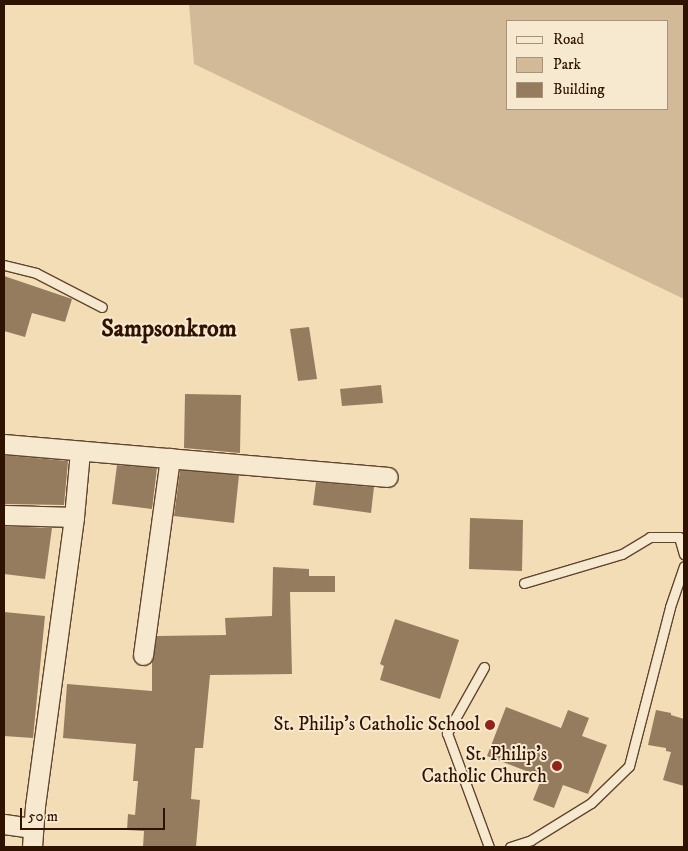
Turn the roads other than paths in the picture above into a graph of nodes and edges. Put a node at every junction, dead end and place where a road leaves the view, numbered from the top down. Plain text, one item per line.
1 (4, 265) edge
2 (102, 307) dead end
3 (4, 444) edge
4 (80, 451) junction
5 (170, 458) junction
6 (388, 477) dead end
7 (4, 515) edge
8 (74, 517) junction
9 (684, 554) edge
10 (684, 566) edge
11 (524, 584) dead end
12 (143, 655) dead end
13 (484, 667) dead end
14 (4, 824) edge
15 (33, 828) junction
16 (32, 847) edge
17 (489, 847) edge
18 (510, 847) edge

1 - 2 lane
3 - 4 street
4 - 5 street
4 - 8 street
5 - 6 street
5 - 12 street
7 - 8 street
8 - 15 street
9 - 11 lane
10 - 18 lane
13 - 17 lane
14 - 15 street
15 - 16 street

